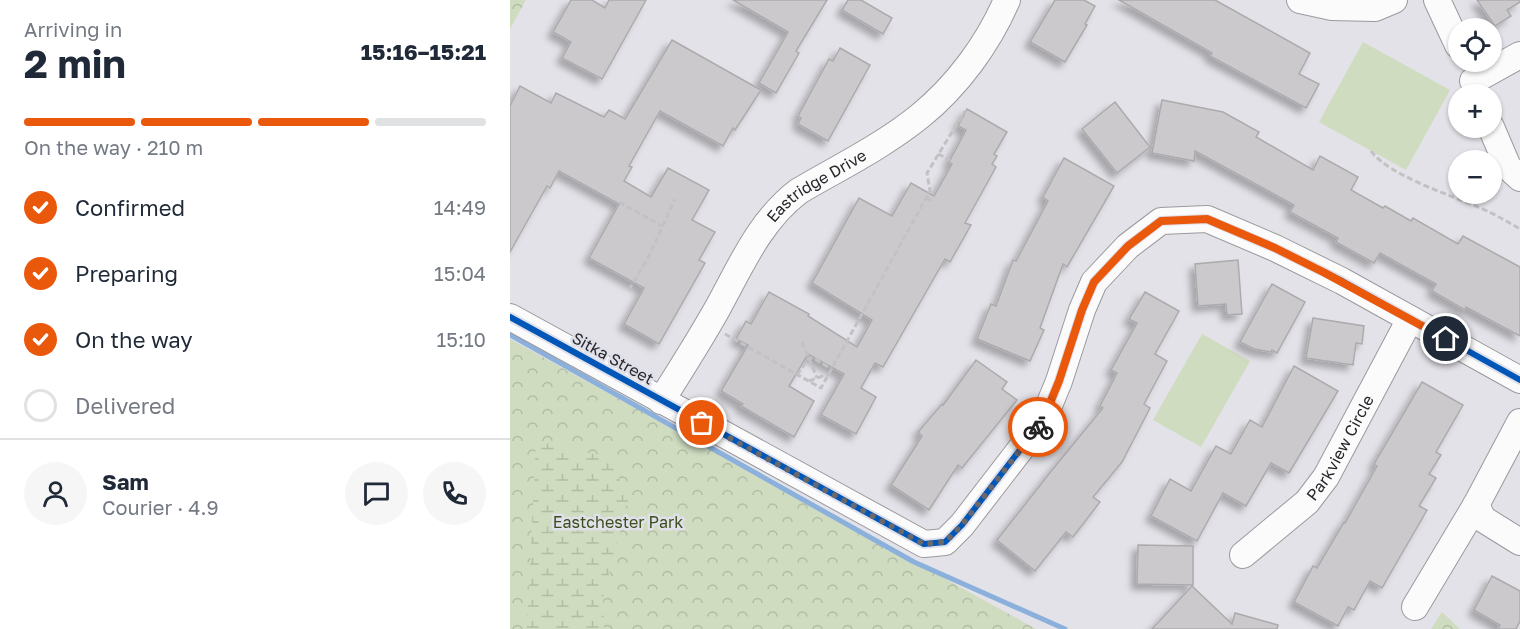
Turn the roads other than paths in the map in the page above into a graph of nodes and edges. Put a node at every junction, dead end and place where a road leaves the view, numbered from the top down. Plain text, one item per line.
1 (1007, 0) edge
2 (1300, 0) edge
3 (1394, 0) edge
4 (1437, 0) edge
5 (1448, 24) edge
6 (1520, 55) edge
7 (1472, 79) edge
8 (1496, 138) edge
9 (1520, 178) edge
10 (510, 317) edge
11 (1410, 319) junction
12 (1520, 380) edge
13 (661, 401) junction
14 (1520, 422) edge
15 (1476, 505) junction
16 (1520, 542) edge
17 (1243, 555) dead end
18 (1415, 607) dead end

1 - 13 street, Eastridge Drive
2 - 3 street
4 - 5 street
6 - 7 street
8 - 9 street
10 - 13 street, Sitka Street
11 - 12 street
11 - 13 street, Sitka Street
11 - 17 street, Parkview Circle
14 - 15 street
15 - 16 street
15 - 18 street

